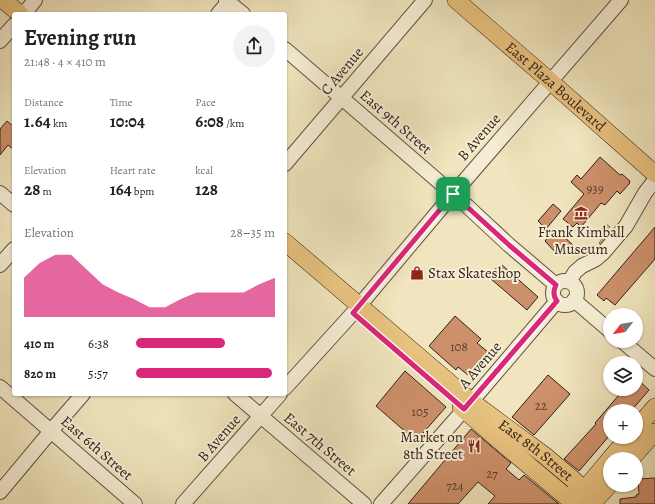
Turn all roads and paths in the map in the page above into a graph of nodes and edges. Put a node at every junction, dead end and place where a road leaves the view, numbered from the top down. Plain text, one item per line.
1 (3, 0) edge
2 (35, 0) edge
3 (425, 0) edge
4 (456, 0) edge
5 (621, 0) edge
6 (228, 1) edge
7 (0, 11) edge
8 (18, 12) edge
9 (26, 12) edge
10 (220, 12) edge
11 (241, 12) edge
12 (12, 22) edge
13 (12, 26) edge
14 (0, 41) edge
15 (287, 51) edge
16 (550, 81) junction
17 (342, 98) junction
18 (287, 162) edge
19 (655, 174) edge
20 (655, 180) edge
21 (0, 193) edge
22 (453, 194) junction
23 (12, 203) edge
24 (287, 244) edge
25 (12, 250) edge
26 (287, 259) edge
27 (0, 265) edge
28 (562, 283) junction
29 (574, 300) junction
30 (557, 301) junction
31 (356, 309) junction
32 (603, 325) edge
33 (630, 348) edge
34 (655, 369) edge
35 (287, 386) edge
36 (0, 387) edge
37 (81, 396) edge
38 (237, 396) edge
39 (278, 396) edge
40 (468, 405) junction
41 (655, 408) edge
42 (260, 416) junction
43 (643, 421) edge
44 (51, 431) junction
45 (655, 432) edge
46 (623, 444) edge
47 (616, 452) edge
48 (637, 452) edge
49 (603, 471) edge
50 (603, 489) edge
51 (0, 492) edge
52 (584, 502) edge
53 (135, 504) edge
54 (183, 504) edge
55 (364, 504) edge
56 (381, 504) edge

1 - 8 main road
2 - 9 street
3 - 17 street, C Avenue
4 - 16 main road, East Plaza Boulevard
5 - 16 street, B Avenue
6 - 10 street
6 - 11 street
7 - 12 main road
13 - 14 street
15 - 17 street, East 9th Street
16 - 19 main road, East Plaza Boulevard
16 - 22 street, B Avenue
17 - 18 street, C Avenue
17 - 22 street, East 9th Street
20 - 28 street
21 - 23 street
22 - 28 street, East 9th Street
22 - 31 street, B Avenue
24 - 31 main road, East 8th Street
25 - 27 street
26 - 31 main road, East 8th Street
28 - 29 street
28 - 30 street
29 - 30 street
29 - 32 street
30 - 40 street, A Avenue
31 - 35 street, B Avenue
31 - 40 main road, East 8th Street
33 - 34 street
36 - 44 street, East 6th Street
37 - 44 street
38 - 42 street, East 7th Street
39 - 42 street, B Avenue
40 - 52 main road, East 8th Street
40 - 56 street, A Avenue
41 - 43 main road
42 - 54 street, B Avenue
42 - 55 street, East 7th Street
44 - 51 street
44 - 53 street, East 6th Street
45 - 48 main road
46 - 47 main road
49 - 52 main road
50 - 52 main road

